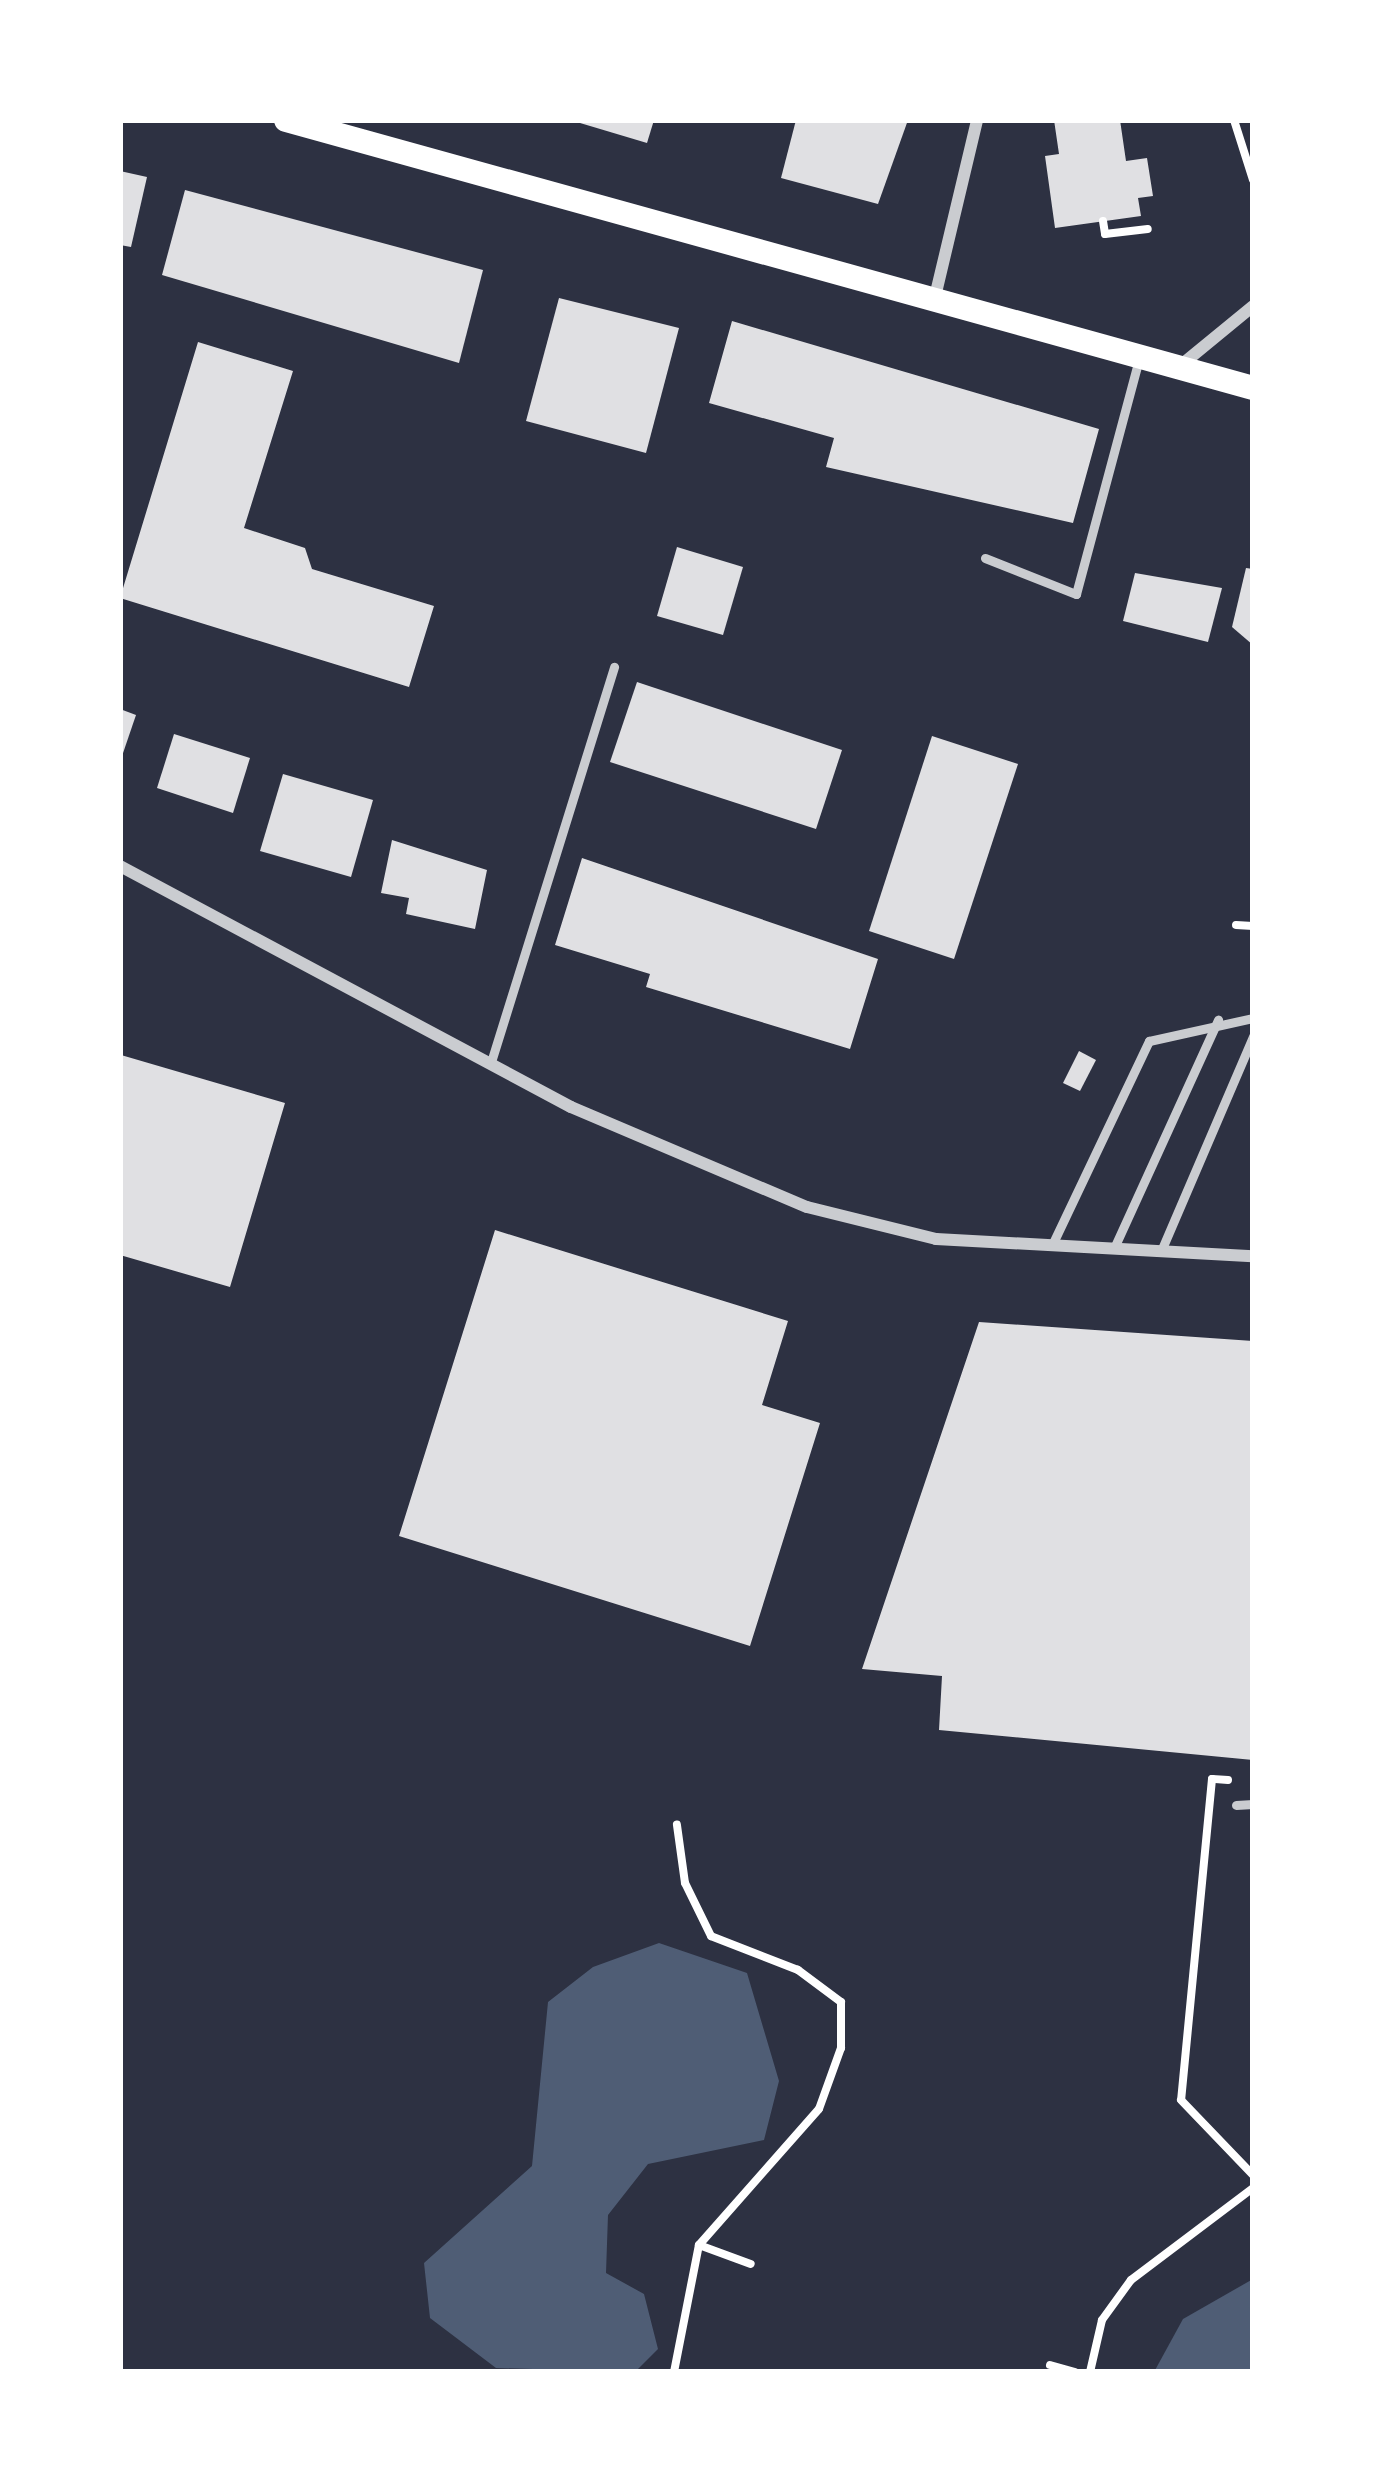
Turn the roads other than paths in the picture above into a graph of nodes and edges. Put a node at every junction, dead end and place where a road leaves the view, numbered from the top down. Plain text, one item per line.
1 (286, 120) edge
2 (977, 120) edge
3 (934, 302) junction
4 (1253, 306) edge
5 (1140, 356) junction
6 (1179, 367) junction
7 (1253, 388) edge
8 (985, 558) dead end
9 (614, 667) dead end
10 (120, 866) edge
11 (1253, 1018) edge
12 (1218, 1020) junction
13 (1253, 1036) edge
14 (491, 1062) junction
15 (1052, 1245) junction
16 (1114, 1248) junction
17 (1161, 1251) junction
18 (1253, 1256) edge
19 (1253, 1804) edge
20 (1236, 1805) dead end

1 - 3 main road
2 - 3 street
3 - 5 main road
4 - 6 street
5 - 6 main road
5 - 8 lane
6 - 7 main road
9 - 14 lane
10 - 14 street
11 - 12 lane
12 - 15 lane
12 - 16 lane
13 - 17 lane
14 - 15 street
15 - 16 street
16 - 17 street
17 - 18 street
19 - 20 lane

